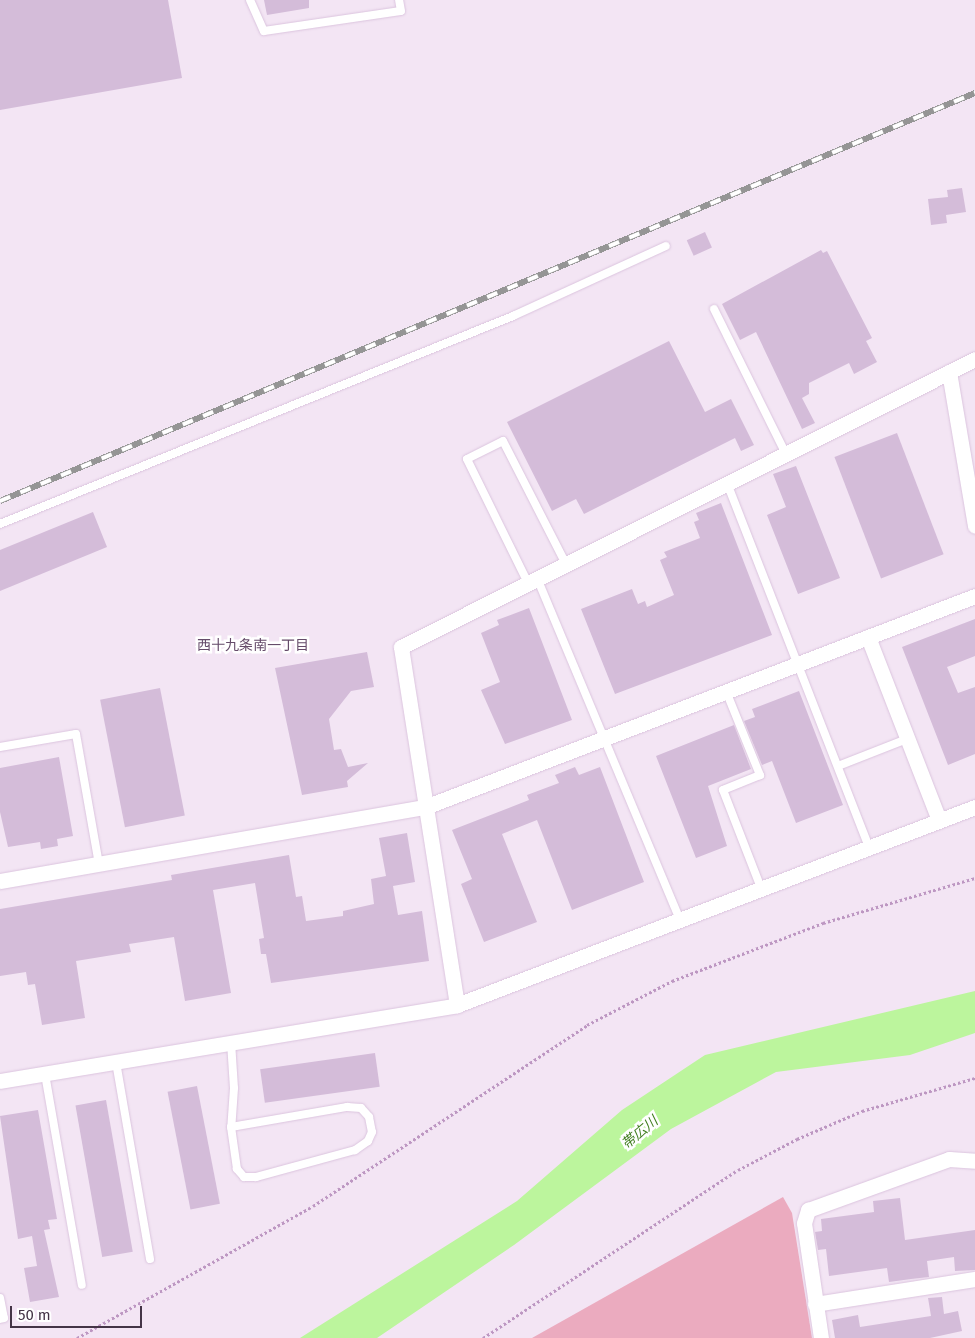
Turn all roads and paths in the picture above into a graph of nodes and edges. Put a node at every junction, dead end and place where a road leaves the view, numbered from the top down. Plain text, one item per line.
1 (250, 0) edge
2 (399, 0) edge
3 (666, 246) dead end
4 (714, 309) dead end
5 (975, 359) edge
6 (949, 372) junction
7 (786, 454) junction
8 (727, 483) junction
9 (0, 524) edge
10 (975, 526) edge
11 (566, 564) junction
12 (532, 581) junction
13 (975, 596) edge
14 (868, 637) junction
15 (796, 664) junction
16 (726, 691) junction
17 (603, 738) junction
18 (907, 739) junction
19 (0, 747) edge
20 (838, 766) junction
21 (975, 806) edge
22 (425, 807) junction
23 (939, 820) junction
24 (869, 847) junction
25 (99, 864) junction
26 (975, 878) edge
27 (0, 882) edge
28 (761, 888) junction
29 (680, 920) junction
30 (457, 1005) junction
31 (231, 1042) junction
32 (116, 1062) junction
33 (45, 1074) junction
34 (975, 1078) edge
35 (0, 1081) edge
36 (231, 1127) junction
37 (975, 1160) edge
38 (150, 1259) dead end
39 (975, 1279) edge
40 (82, 1285) dead end
41 (0, 1298) edge
42 (815, 1304) junction
43 (0, 1319) edge
44 (77, 1338) edge
45 (483, 1338) edge
46 (820, 1338) edge

1 - 2 lane
3 - 9 lane
4 - 7 lane
5 - 6 street
6 - 7 street
6 - 10 street
7 - 8 street
8 - 11 street
8 - 15 lane
11 - 12 street
11 - 12 lane
12 - 17 lane
12 - 22 street
13 - 14 street
14 - 15 street
14 - 18 street
15 - 16 street
15 - 20 lane
16 - 17 street
16 - 28 lane
17 - 22 street
17 - 29 lane
18 - 20 lane
18 - 23 street
19 - 25 lane
20 - 24 lane
21 - 23 street
22 - 25 street
22 - 30 street
23 - 24 street
24 - 28 street
25 - 27 street
26 - 44 path
28 - 29 street
29 - 30 street
30 - 31 street
31 - 32 street
31 - 36 lane
32 - 33 street
32 - 38 lane
33 - 35 street
33 - 40 lane
34 - 45 path
36 - 36 lane
37 - 42 street
39 - 42 street
41 - 43 lane
42 - 46 street

